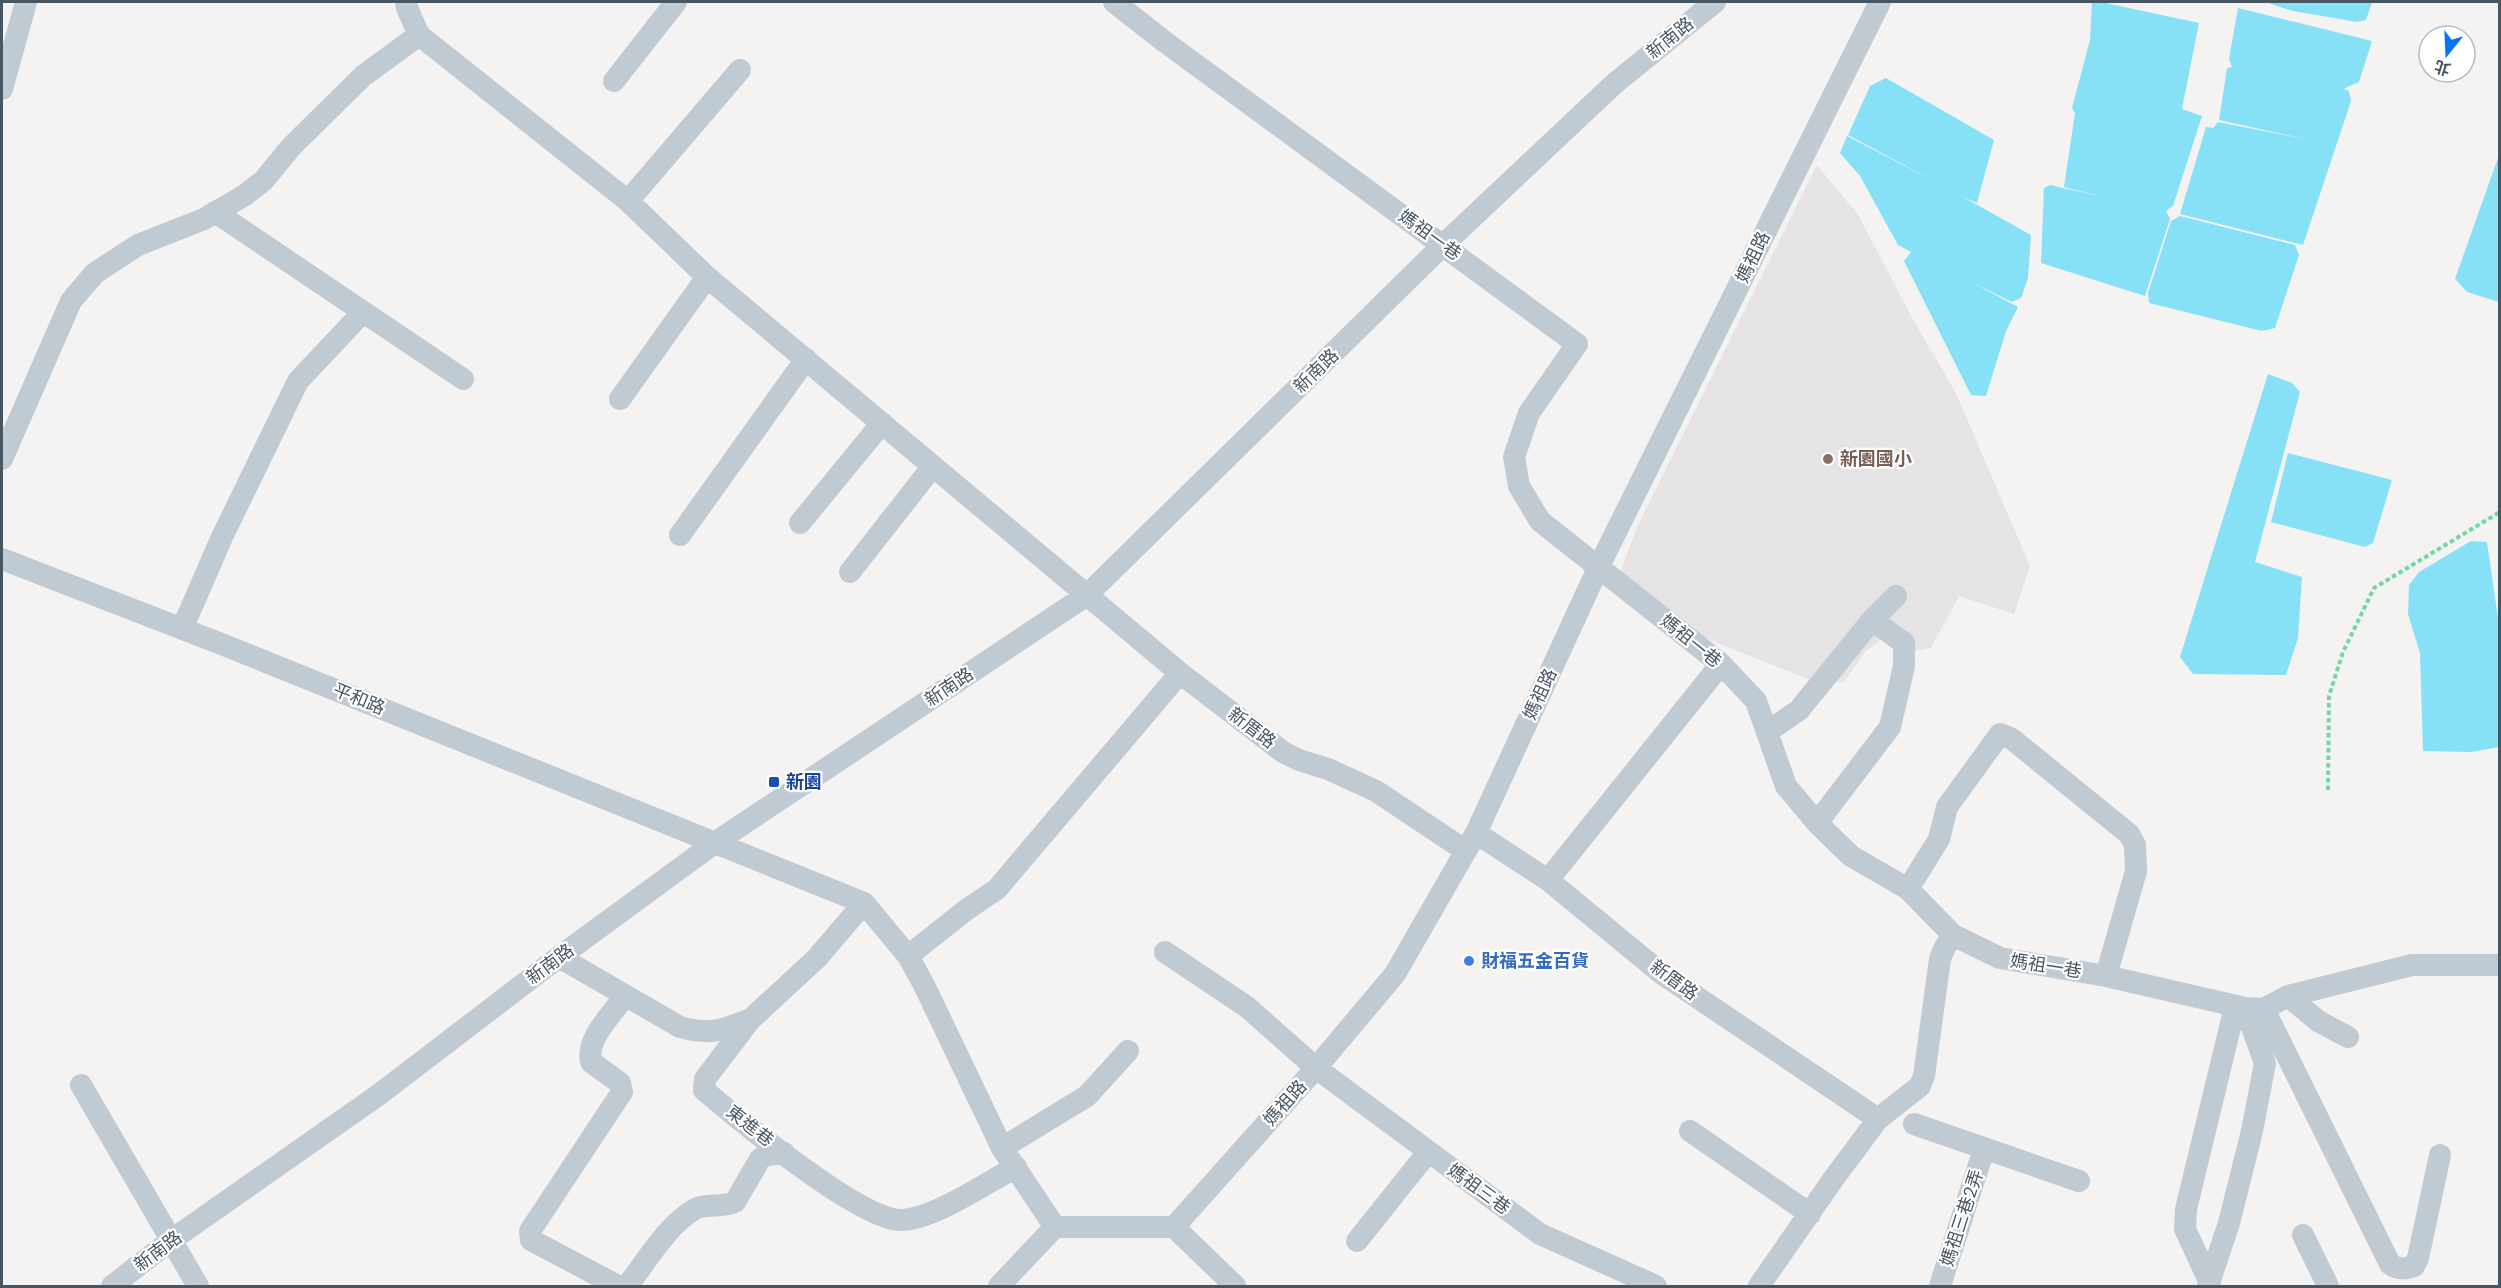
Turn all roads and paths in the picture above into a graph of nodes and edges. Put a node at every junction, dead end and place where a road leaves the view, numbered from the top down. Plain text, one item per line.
1 (27, 2) edge
2 (406, 2) edge
3 (676, 2) edge
4 (1114, 2) edge
5 (1715, 2) edge
6 (1880, 2) edge
7 (419, 35) junction
8 (740, 70) dead end
9 (614, 81) dead end
10 (2, 90) edge
11 (628, 201) junction
12 (215, 212) junction
13 (1443, 245) junction
14 (707, 277) junction
15 (363, 312) junction
16 (806, 359) junction
17 (463, 379) dead end
18 (620, 399) dead end
19 (882, 423) junction
20 (2, 459) edge
21 (933, 466) junction
22 (2499, 512) edge
23 (801, 523) dead end
24 (680, 535) dead end
25 (2, 559) edge
26 (1599, 566) junction
27 (850, 572) dead end
28 (1087, 595) junction
29 (1896, 596) dead end
30 (1872, 620) junction
31 (182, 629) junction
32 (1721, 664) junction
33 (1180, 673) junction
34 (1767, 732) junction
35 (2328, 790) dead end
36 (1816, 823) junction
37 (716, 842) junction
38 (1471, 842) junction
39 (1548, 880) junction
40 (1908, 889) junction
41 (864, 903) junction
42 (1953, 935) junction
43 (1165, 952) dead end
44 (908, 956) junction
45 (559, 957) junction
46 (2499, 965) edge
47 (2106, 976) junction
48 (2288, 996) junction
49 (624, 998) junction
50 (2248, 1008) junction
51 (750, 1020) junction
52 (2348, 1037) dead end
53 (1128, 1051) dead end
54 (1317, 1068) junction
55 (81, 1085) dead end
56 (1878, 1119) junction
57 (1914, 1124) dead end
58 (1690, 1131) dead end
59 (1002, 1148) junction
60 (1984, 1149) junction
61 (1428, 1152) junction
62 (784, 1153) junction
63 (2440, 1155) dead end
64 (1016, 1167) junction
65 (2079, 1181) dead end
66 (1810, 1214) junction
67 (1055, 1227) junction
68 (1174, 1227) junction
69 (2303, 1234) dead end
70 (170, 1241) junction
71 (1357, 1241) dead end
72 (2209, 1285) edge
73 (112, 1287) edge
74 (198, 1287) edge
75 (618, 1287) edge
76 (624, 1287) edge
77 (999, 1287) edge
78 (1235, 1287) edge
79 (1656, 1287) edge
80 (1759, 1287) edge
81 (1940, 1287) edge
82 (2328, 1287) edge

1 - 10 street
2 - 7 street
3 - 9 street
4 - 13 street, 媽祖一巷
5 - 13 street, 新南路
6 - 26 street, 媽祖路
7 - 11 street, 新厝路
7 - 12 street
8 - 11 street
11 - 14 street, 新厝路
12 - 15 street
12 - 20 street
13 - 26 street, 媽祖一巷
13 - 28 street, 新南路
14 - 16 street, 新厝路
14 - 18 street
15 - 17 street
15 - 31 street
16 - 19 street, 新厝路
16 - 24 street
19 - 21 street, 新厝路
19 - 23 street
21 - 27 street
21 - 28 street, 新厝路
22 - 35 path
25 - 31 street, 平和路
26 - 32 street, 媽祖一巷
26 - 38 street, 媽祖路
28 - 33 street, 新厝路
28 - 37 street, 新南路
29 - 30 street
30 - 34 street
30 - 36 street
31 - 37 street, 平和路
32 - 34 street, 媽祖一巷
32 - 39 street
33 - 38 street, 新厝路
33 - 44 street
34 - 36 street, 媽祖一巷
36 - 40 street, 媽祖一巷
37 - 41 street, 平和路
37 - 45 street, 新南路
38 - 39 street, 新厝路
38 - 54 street, 媽祖路
39 - 56 street, 新厝路
40 - 42 street, 媽祖一巷
40 - 47 street
41 - 44 street
41 - 51 street, 東進巷
42 - 47 street, 媽祖一巷
42 - 56 street
43 - 54 street, 媽祖三巷
44 - 59 street
45 - 49 street
45 - 70 street, 新南路
46 - 48 street
47 - 50 street, 媽祖一巷
48 - 50 street
48 - 52 street
49 - 51 street
49 - 75 street
50 - 63 street
50 - 72 street
50 - 72 street
51 - 62 street, 東進巷
53 - 59 street
54 - 61 street, 媽祖三巷
54 - 68 street, 媽祖路
55 - 70 street
56 - 66 street
57 - 60 street, 媽祖三巷2弄
58 - 66 street
59 - 64 street
60 - 65 street, 媽祖三巷2弄
60 - 81 street, 媽祖三巷2弄
61 - 71 street
61 - 79 street, 媽祖三巷
62 - 64 street, 東進巷
62 - 76 street
64 - 67 street
66 - 80 street
67 - 68 street
67 - 77 street
68 - 78 street
69 - 82 street
70 - 73 street, 新南路
70 - 74 street

